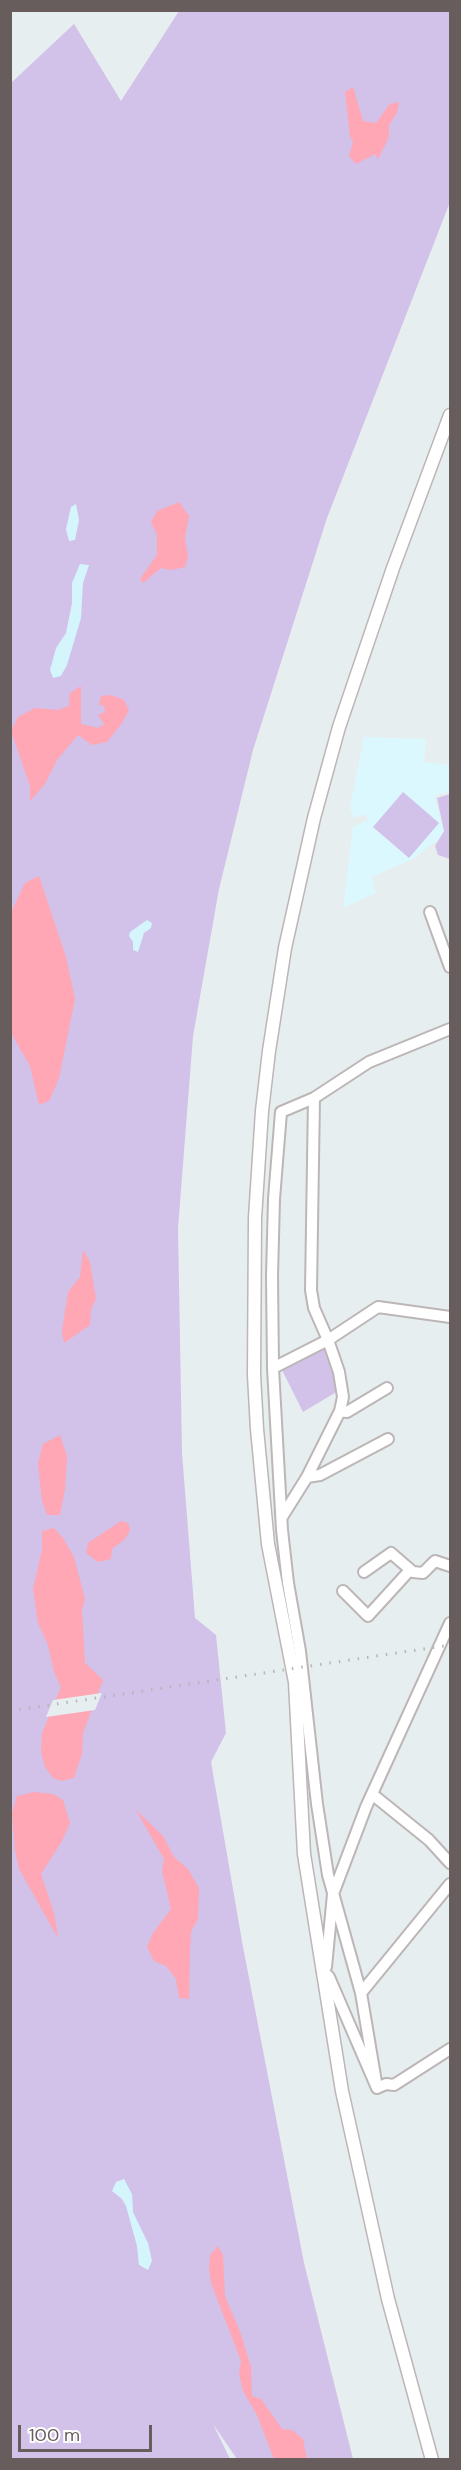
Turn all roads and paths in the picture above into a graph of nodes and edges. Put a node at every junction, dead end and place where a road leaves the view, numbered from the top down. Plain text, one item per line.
1 (450, 415) edge
2 (430, 912) dead end
3 (450, 967) edge
4 (450, 1029) edge
5 (314, 1098) junction
6 (450, 1317) edge
7 (328, 1340) junction
8 (273, 1368) junction
9 (387, 1388) dead end
10 (340, 1411) junction
11 (388, 1439) dead end
12 (307, 1477) junction
13 (282, 1517) junction
14 (450, 1566) edge
15 (410, 1570) junction
16 (364, 1572) dead end
17 (342, 1591) dead end
18 (450, 1623) edge
19 (372, 1794) junction
20 (450, 1863) edge
21 (450, 1884) edge
22 (333, 1894) junction
23 (322, 1970) junction
24 (361, 1993) junction
25 (450, 2049) edge
26 (377, 2088) junction
27 (432, 2460) edge

1 - 23 street
2 - 3 street
4 - 5 street
5 - 7 street
5 - 8 street
6 - 7 street
7 - 8 street
7 - 10 street
8 - 13 street
9 - 10 street
10 - 12 street
11 - 12 street
12 - 13 street
13 - 22 street
14 - 15 street
15 - 16 street
15 - 17 street
18 - 19 street
19 - 20 street
19 - 22 street
21 - 24 street
22 - 23 street
22 - 24 street
23 - 26 street
23 - 27 street
24 - 26 street
25 - 26 street

